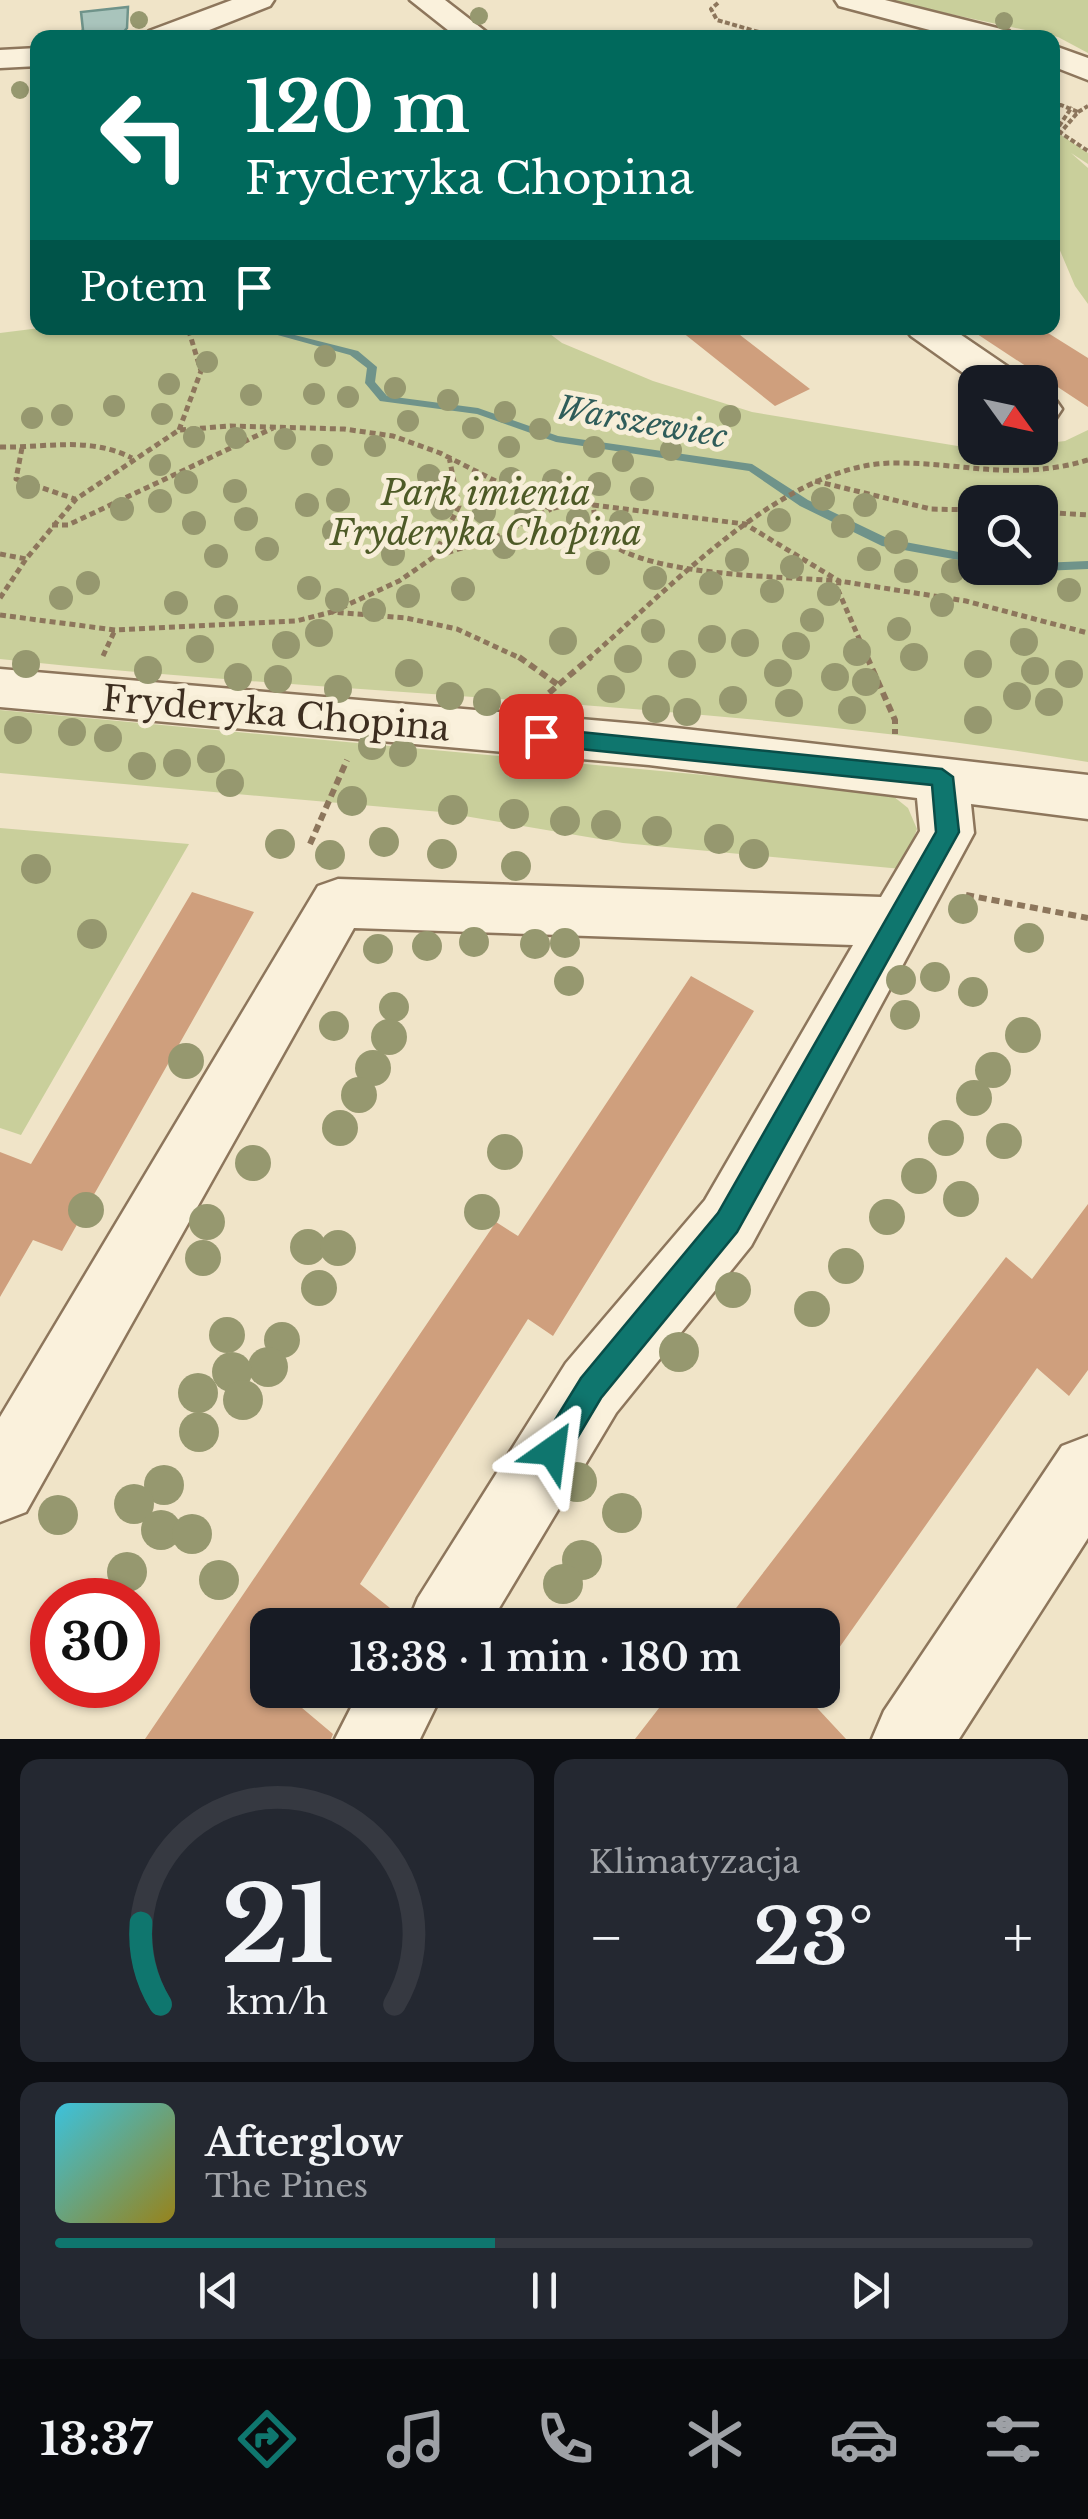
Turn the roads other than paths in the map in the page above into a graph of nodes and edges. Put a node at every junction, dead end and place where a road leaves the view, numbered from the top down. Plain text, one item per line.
1 (259, 0) edge
2 (425, 0) edge
3 (850, 0) edge
4 (181, 30) edge
5 (468, 30) edge
6 (967, 30) edge
7 (30, 57) edge
8 (1060, 58) edge
9 (0, 59) edge
10 (1088, 70) edge
11 (934, 335) edge
12 (978, 365) edge
13 (0, 688) edge
14 (942, 777) junction
15 (1088, 797) edge
16 (907, 904) junction
17 (1088, 1472) edge
18 (0, 1486) edge
19 (455, 1608) edge
20 (394, 1708) edge
21 (375, 1739) edge
22 (912, 1739) edge

1 - 4 street
2 - 5 street
3 - 6 street
7 - 9 street
8 - 10 street
11 - 12 street
13 - 14 street, Fryderyka Chopina
14 - 15 street, Fryderyka Chopina
14 - 16 street
16 - 18 street
16 - 19 street
17 - 22 street
20 - 21 street

